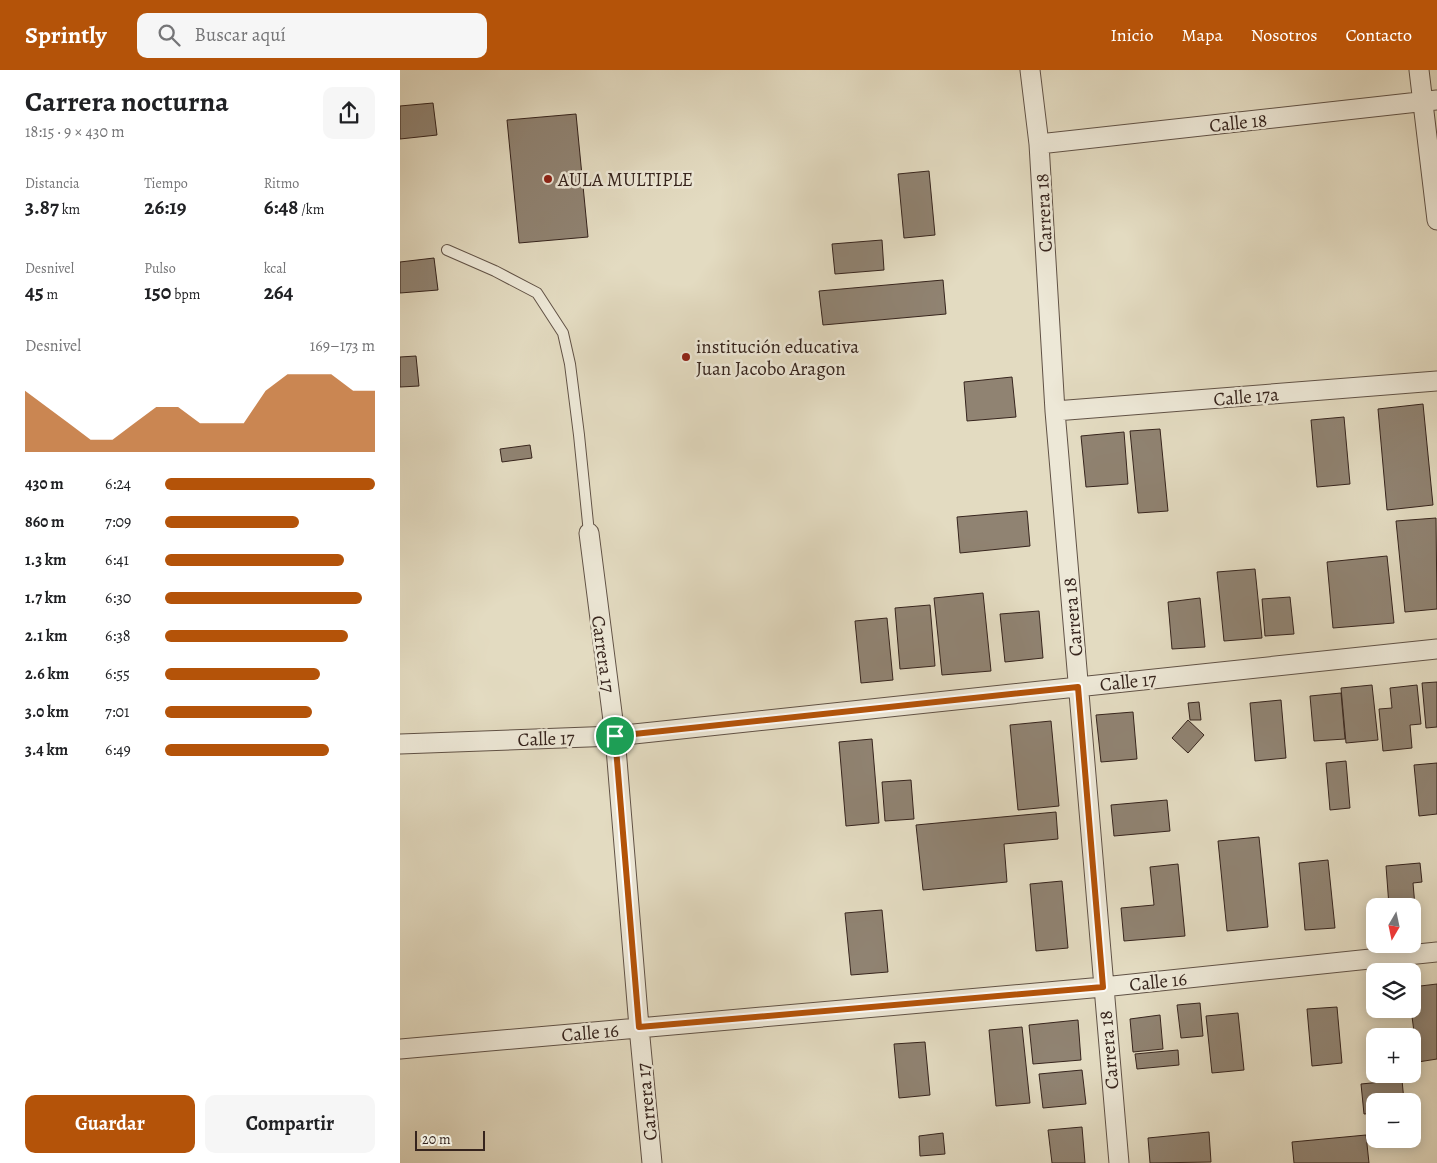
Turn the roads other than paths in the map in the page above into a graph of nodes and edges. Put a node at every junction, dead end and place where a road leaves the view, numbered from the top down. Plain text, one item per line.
1 (1030, 70) edge
2 (1418, 70) edge
3 (1430, 100) edge
4 (1039, 144) junction
5 (1437, 220) edge
6 (447, 250) dead end
7 (1437, 380) edge
8 (1055, 411) junction
9 (589, 533) joint
10 (1437, 648) edge
11 (1078, 687) junction
12 (615, 736) junction
13 (400, 744) edge
14 (1437, 952) edge
15 (1103, 987) junction
16 (639, 1027) junction
17 (400, 1048) edge
18 (652, 1163) edge
19 (1119, 1163) edge

1 - 4 street, Carrera 18
2 - 3 street
3 - 4 street, Calle 18
3 - 5 street
4 - 8 street, Carrera 18
6 - 9 lane
7 - 8 street, Calle 17a
8 - 11 street, Carrera 18
9 - 12 street, Carrera 17
10 - 11 street, Calle 17
11 - 12 street, Calle 17
11 - 15 street, Carrera 18
12 - 13 street, Calle 17
12 - 16 street, Carrera 17
14 - 15 street, Calle 16
15 - 16 street, Calle 16
15 - 19 street, Carrera 18
16 - 17 street, Calle 16
16 - 18 street, Carrera 17

